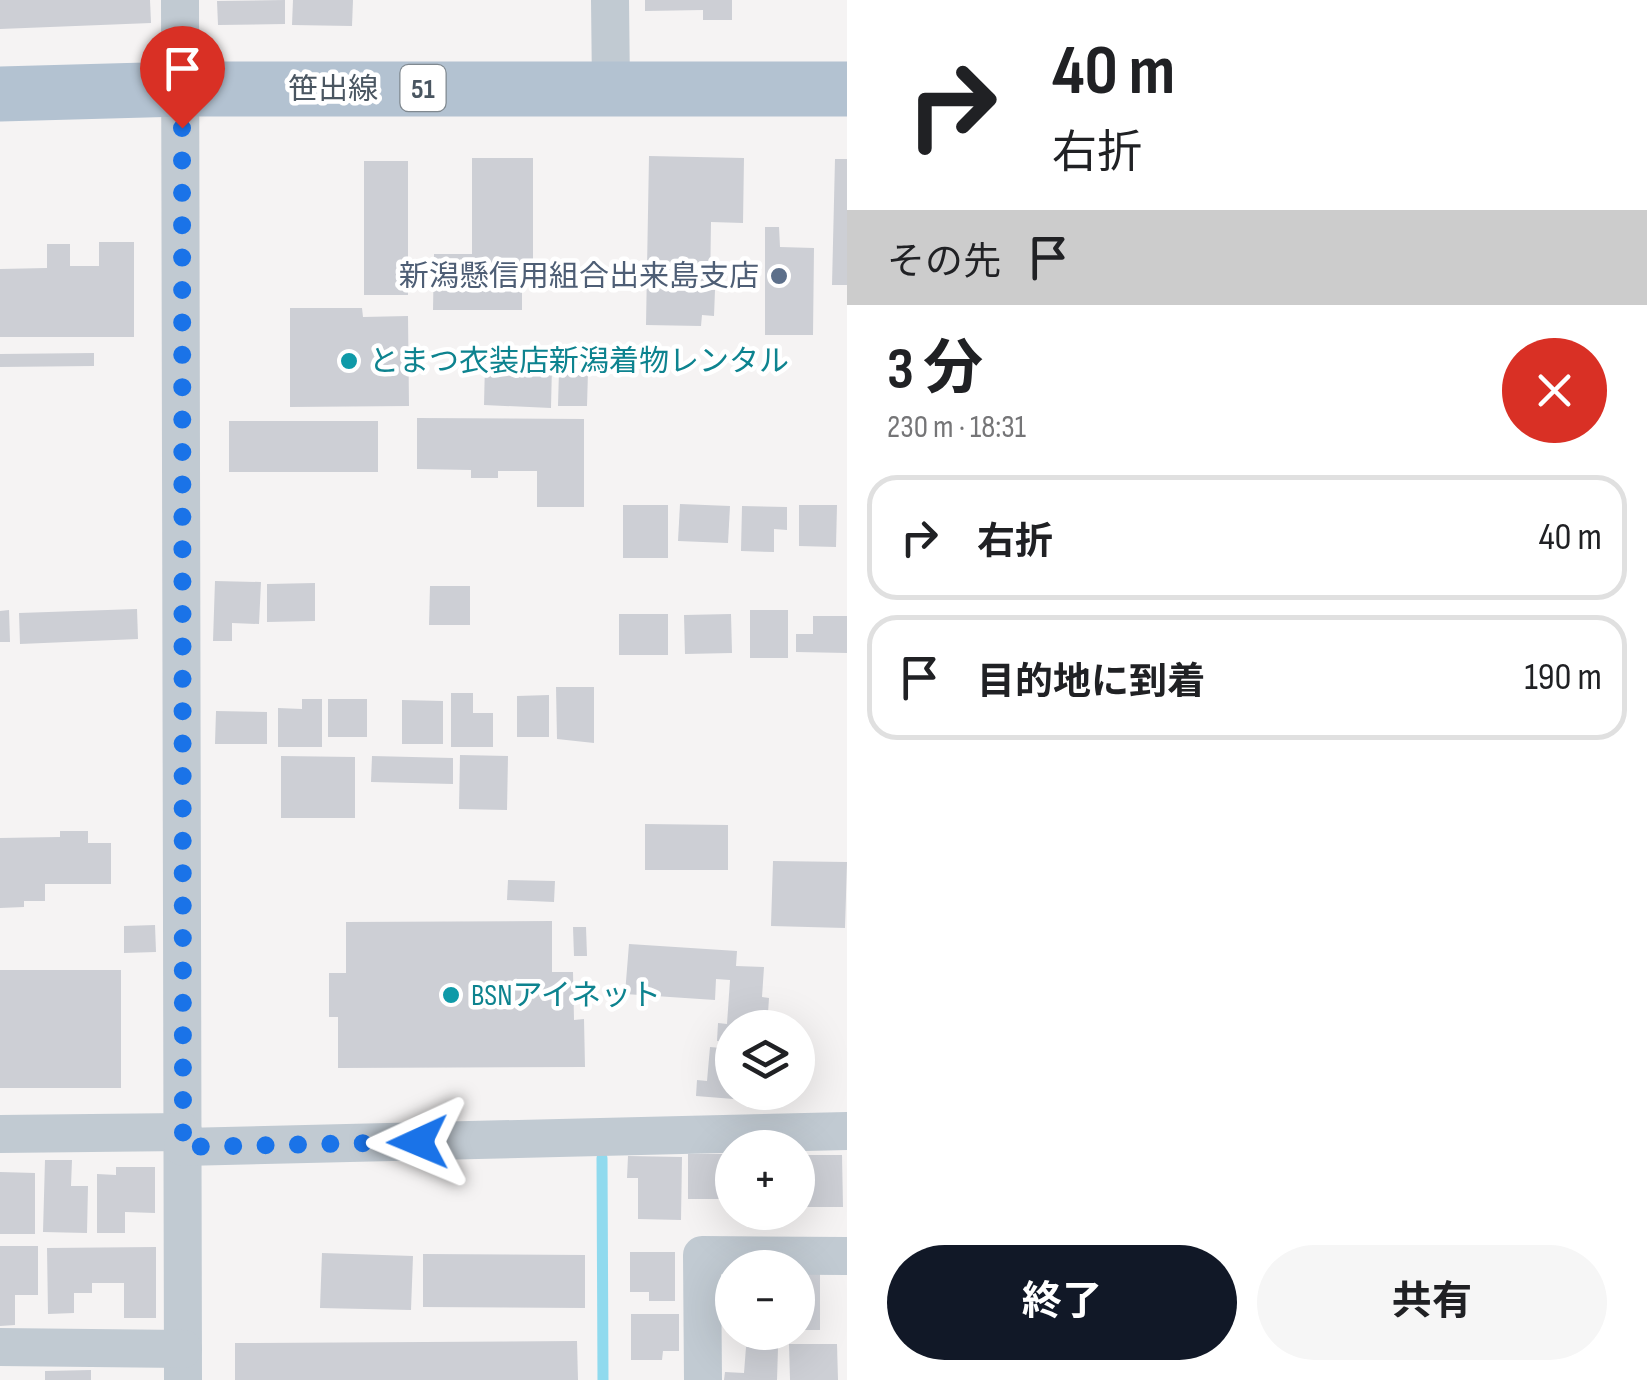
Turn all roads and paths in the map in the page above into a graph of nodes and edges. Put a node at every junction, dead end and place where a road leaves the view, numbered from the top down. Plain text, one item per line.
1 (180, 0) edge
2 (610, 0) edge
3 (610, 88) junction
4 (182, 89) junction
5 (847, 89) edge
6 (0, 94) edge
7 (847, 1131) edge
8 (0, 1134) edge
9 (183, 1139) junction
10 (847, 1256) edge
11 (0, 1347) edge
12 (183, 1364) edge
13 (702, 1380) edge

1 - 4 street
2 - 3 street
3 - 4 main road, 笹出線 / 51
3 - 5 main road, 笹出線 / 51
4 - 6 main road, 笹出線 / 51
4 - 9 street
7 - 9 street
8 - 9 street
9 - 12 street
10 - 13 street
11 - 12 street

